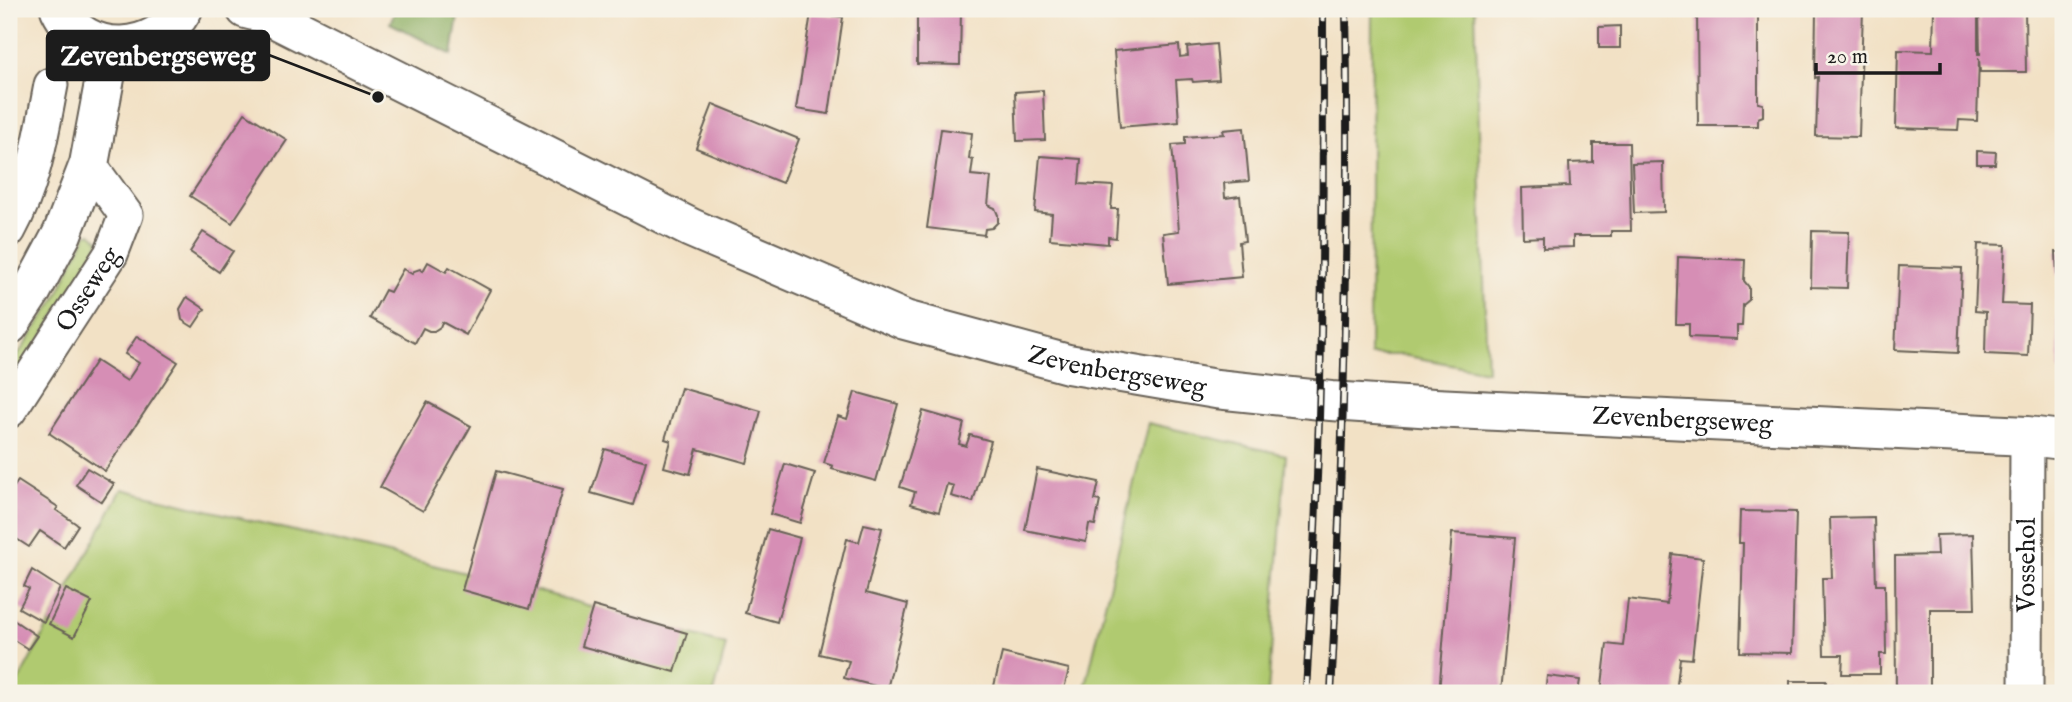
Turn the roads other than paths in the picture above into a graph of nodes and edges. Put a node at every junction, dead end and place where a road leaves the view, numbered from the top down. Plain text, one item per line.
1 (60, 9) edge
2 (183, 9) edge
3 (246, 9) edge
4 (111, 46) junction
5 (51, 85) dead end
6 (89, 164) junction
7 (13, 223) edge
8 (62, 234) junction
9 (9, 325) edge
10 (9, 411) edge
11 (2045, 438) edge
12 (2026, 693) edge

1 - 4 street
2 - 4 street
3 - 11 street, Zevenbergseweg
4 - 6 street, Osseweg
5 - 7 street, Osseweg
6 - 8 street, Osseweg
6 - 10 street, Osseweg
7 - 8 street, Osseweg
8 - 9 street, Osseweg
11 - 12 street, Vossehol

